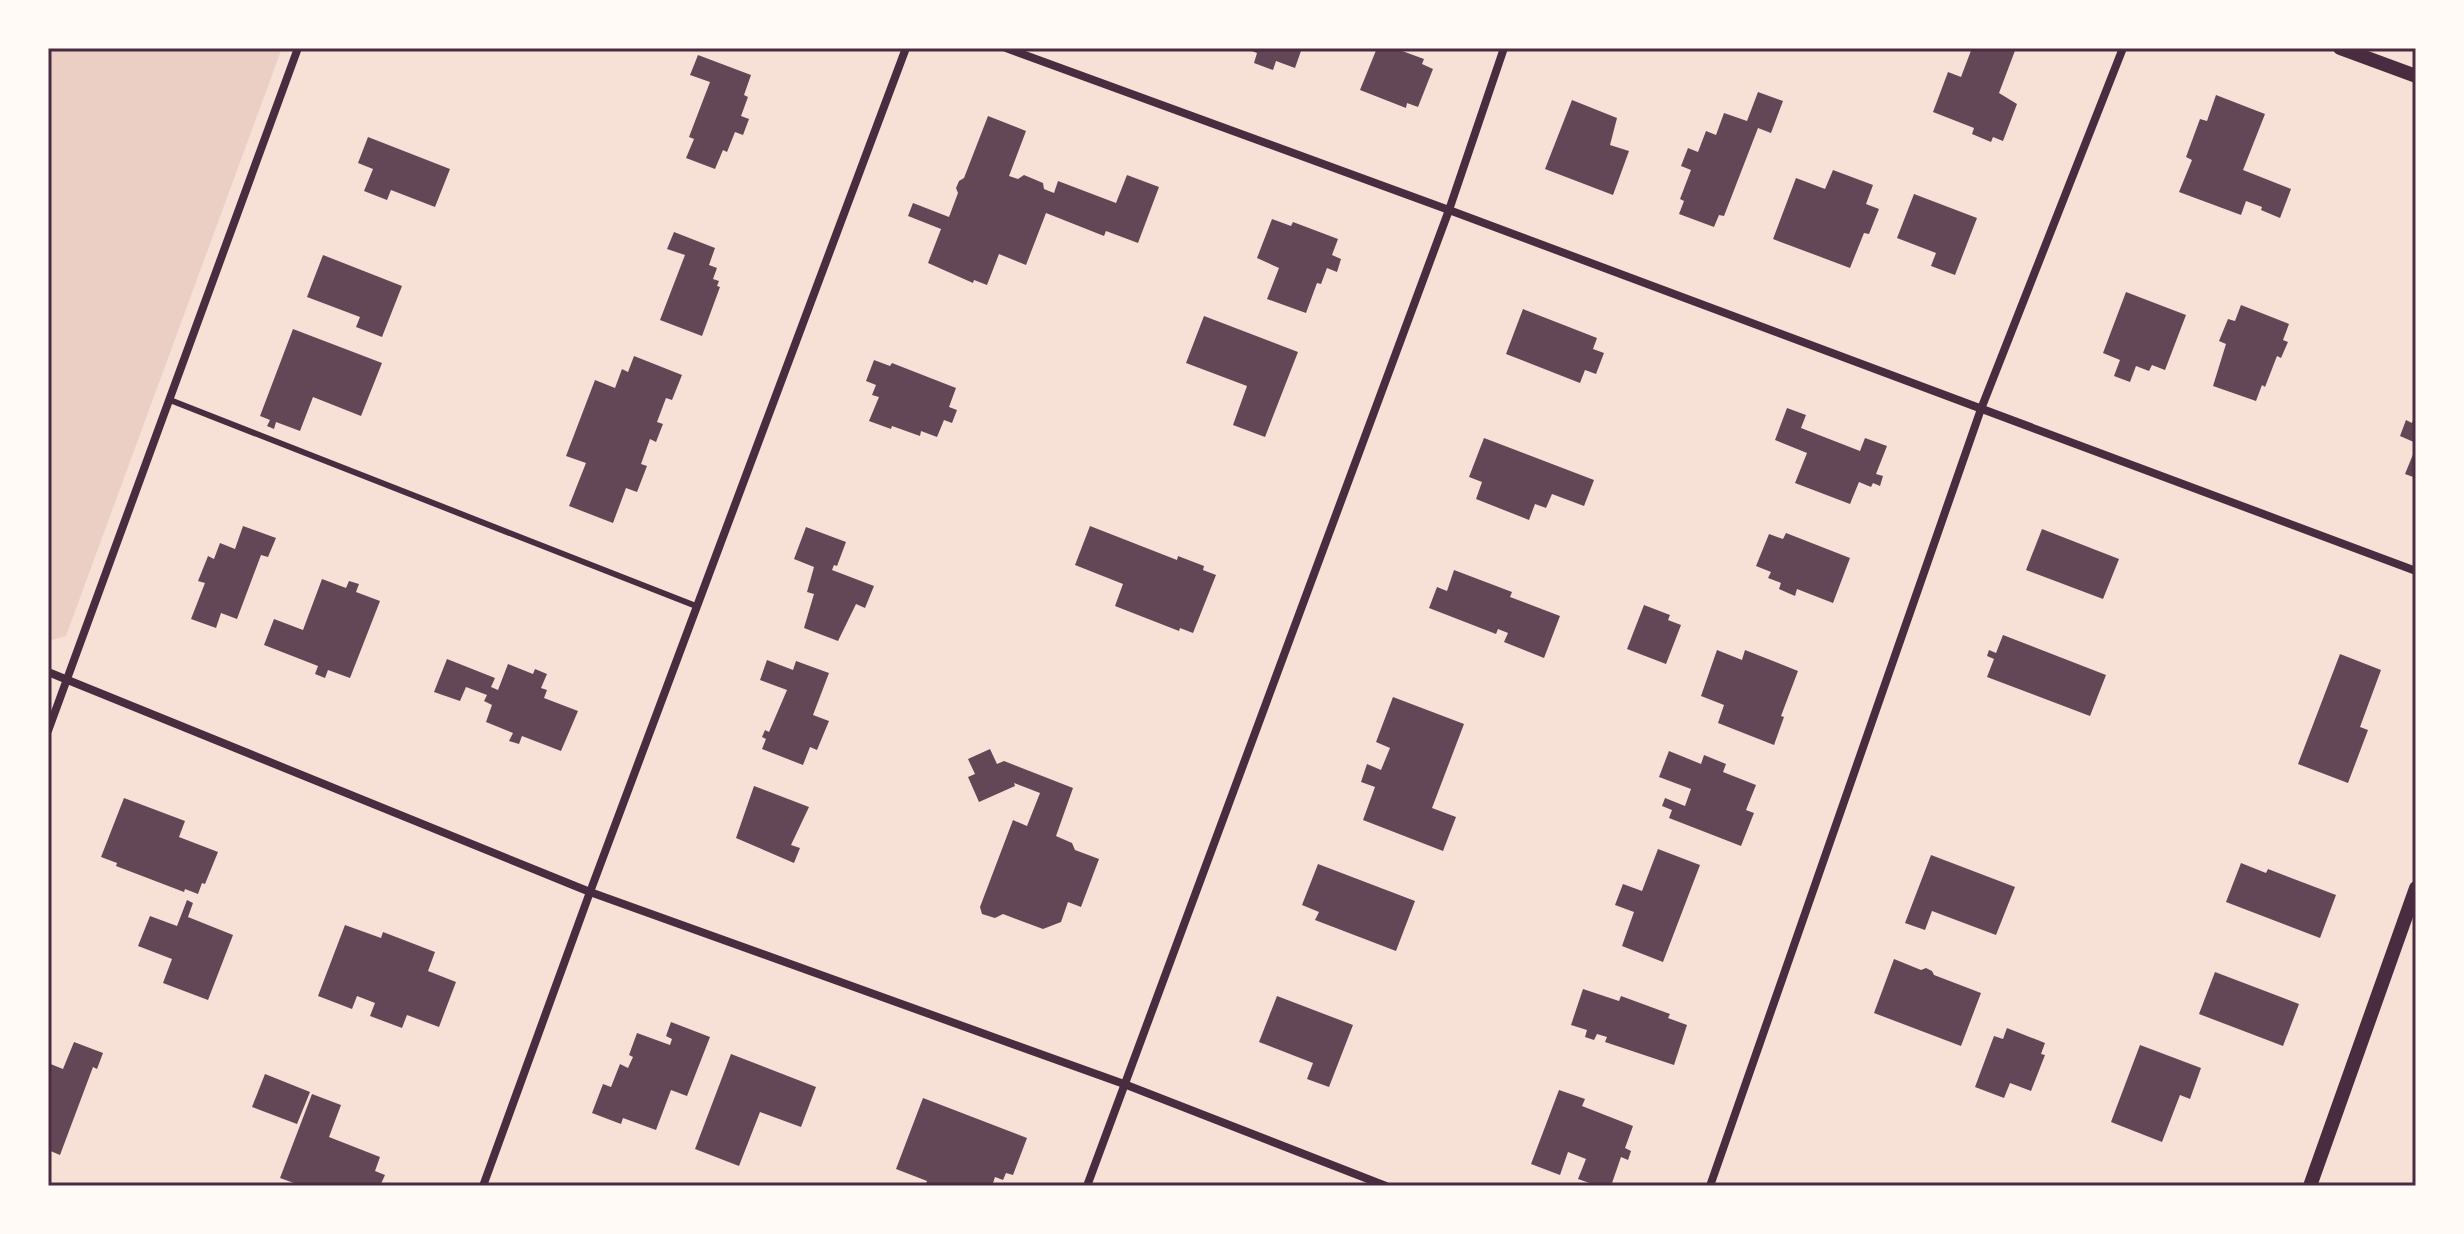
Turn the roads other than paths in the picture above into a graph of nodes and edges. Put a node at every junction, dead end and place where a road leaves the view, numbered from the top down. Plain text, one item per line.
1 (298, 48) edge
2 (906, 48) edge
3 (1006, 48) edge
4 (1504, 48) edge
5 (2123, 48) edge
6 (2340, 48) edge
7 (2416, 76) edge
8 (1449, 210) junction
9 (170, 400) junction
10 (1981, 409) junction
11 (2416, 571) edge
12 (696, 606) junction
13 (48, 672) edge
14 (67, 679) junction
15 (48, 731) edge
16 (2416, 888) edge
17 (590, 892) junction
18 (1124, 1084) junction
19 (483, 1186) edge
20 (1087, 1186) edge
21 (1386, 1186) edge
22 (1710, 1186) edge
23 (2310, 1186) edge

1 - 9 street
2 - 12 street
3 - 8 street
4 - 8 street
5 - 10 street
6 - 7 street
8 - 10 street
8 - 18 street
9 - 12 lane
9 - 14 street
10 - 11 street
10 - 22 street
12 - 17 street
13 - 14 street
14 - 15 street
14 - 17 street
16 - 23 street
17 - 18 street
17 - 19 street
18 - 20 street
18 - 21 street

